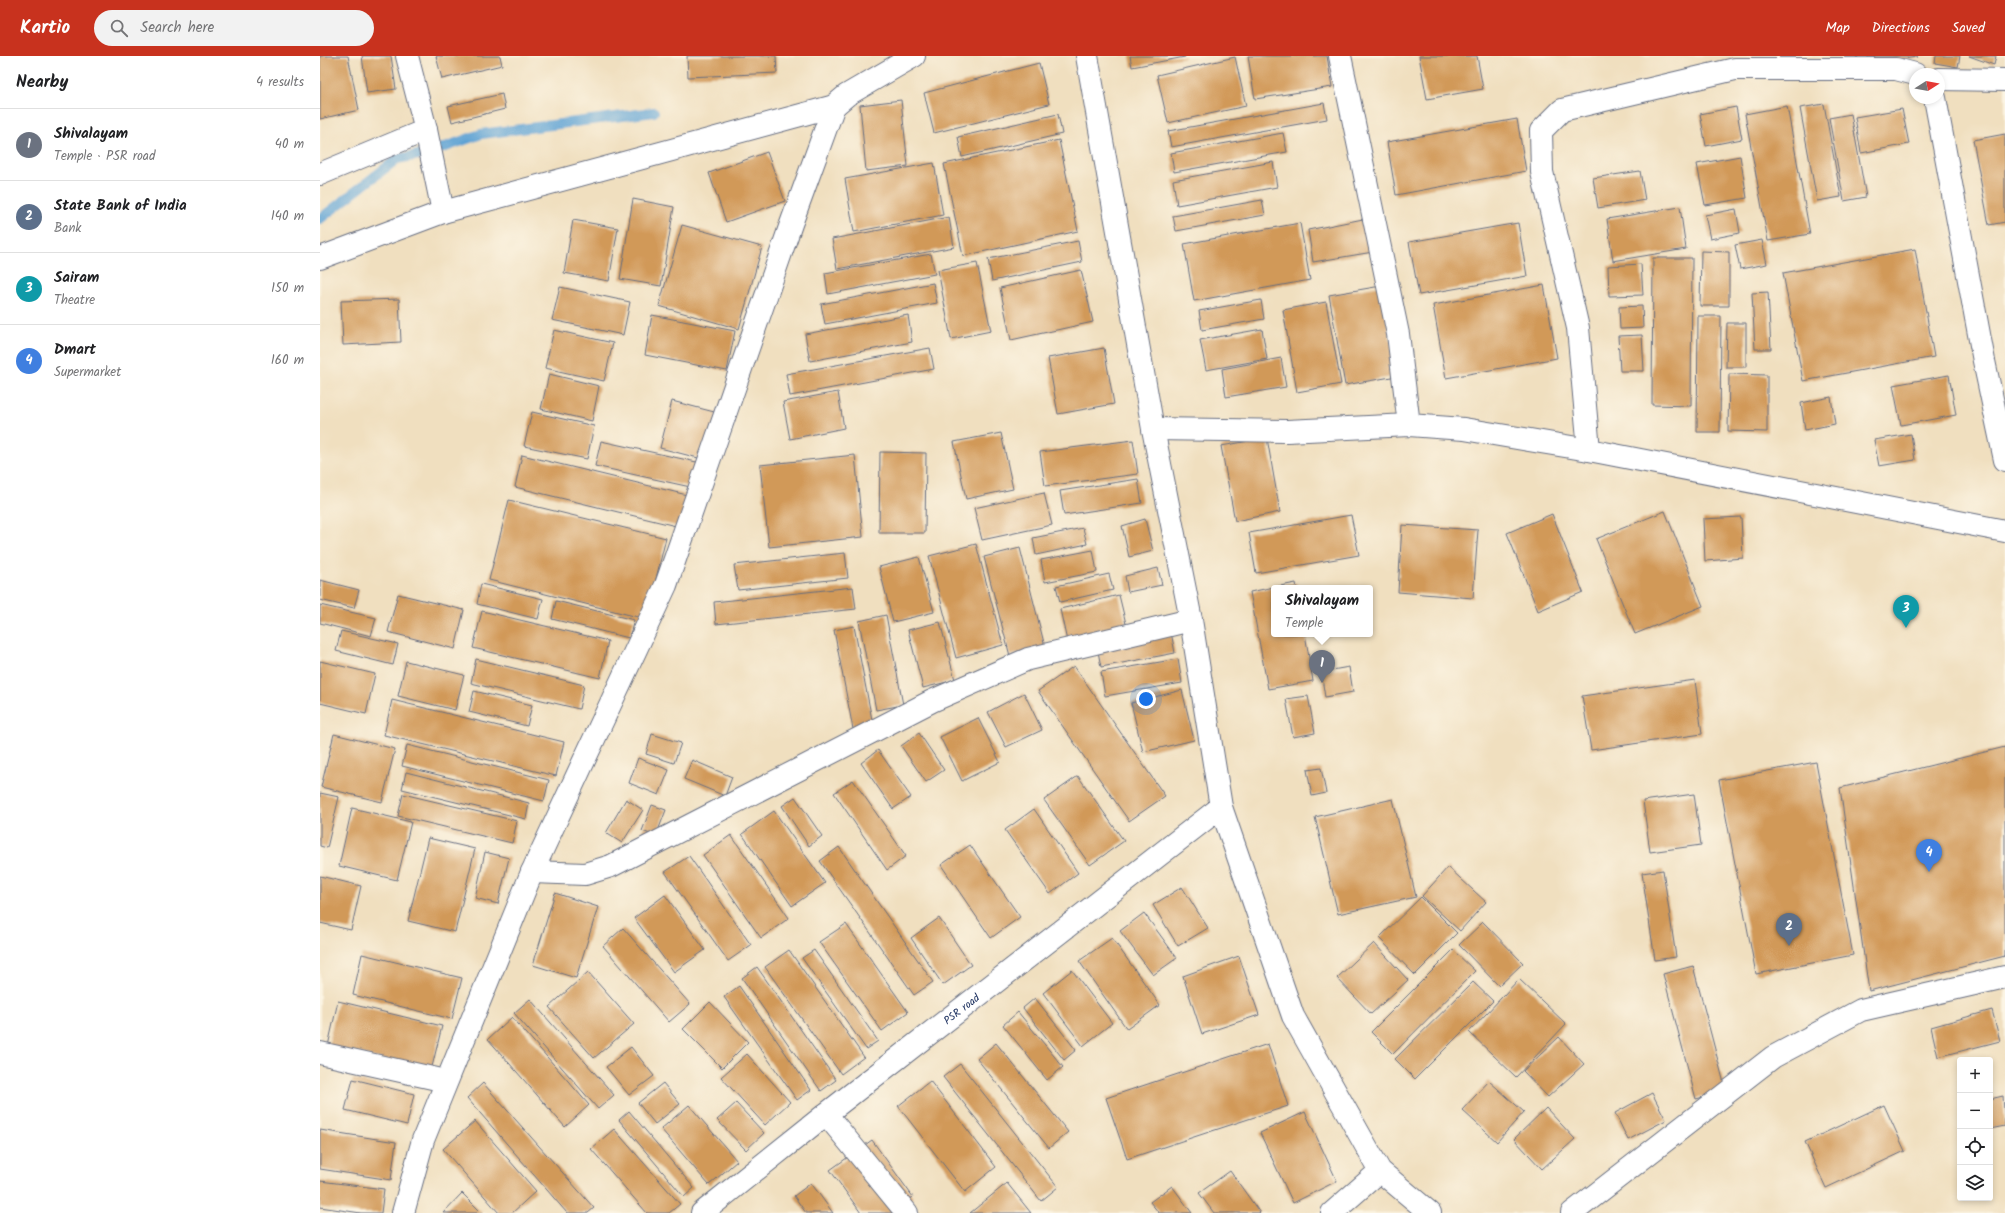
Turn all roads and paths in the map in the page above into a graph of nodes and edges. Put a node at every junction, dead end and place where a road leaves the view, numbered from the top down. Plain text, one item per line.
1 (407, 56) edge
2 (914, 56) edge
3 (1087, 56) edge
4 (1340, 56) edge
5 (1909, 72) edge
6 (1945, 79) edge
7 (2005, 80) edge
8 (1936, 104) edge
9 (834, 106) junction
10 (426, 130) junction
11 (320, 174) edge
12 (443, 212) junction
13 (320, 258) edge
14 (1409, 425) junction
15 (1153, 429) junction
16 (1589, 450) junction
17 (2005, 460) edge
18 (2005, 531) edge
19 (1191, 620) junction
20 (1221, 807) junction
21 (532, 872) junction
22 (2005, 977) edge
23 (320, 1053) edge
24 (446, 1081) junction
25 (826, 1114) junction
26 (1380, 1171) junction
27 (403, 1213) edge
28 (702, 1213) edge
29 (907, 1213) edge
30 (1332, 1213) edge
31 (1430, 1213) edge
32 (1572, 1213) edge

1 - 10 street
2 - 9 street
3 - 15 street
4 - 14 street
5 - 16 street
6 - 7 street
8 - 17 street
9 - 12 street
9 - 21 street
10 - 11 street
10 - 12 street
12 - 13 street
14 - 15 street
14 - 16 street
15 - 19 street
16 - 18 street
19 - 20 street
19 - 21 street
20 - 25 street, PSR road
20 - 26 street
21 - 24 street
22 - 32 street
23 - 24 street
24 - 27 street
25 - 28 street, PSR road
25 - 29 street
26 - 30 street
26 - 31 street

